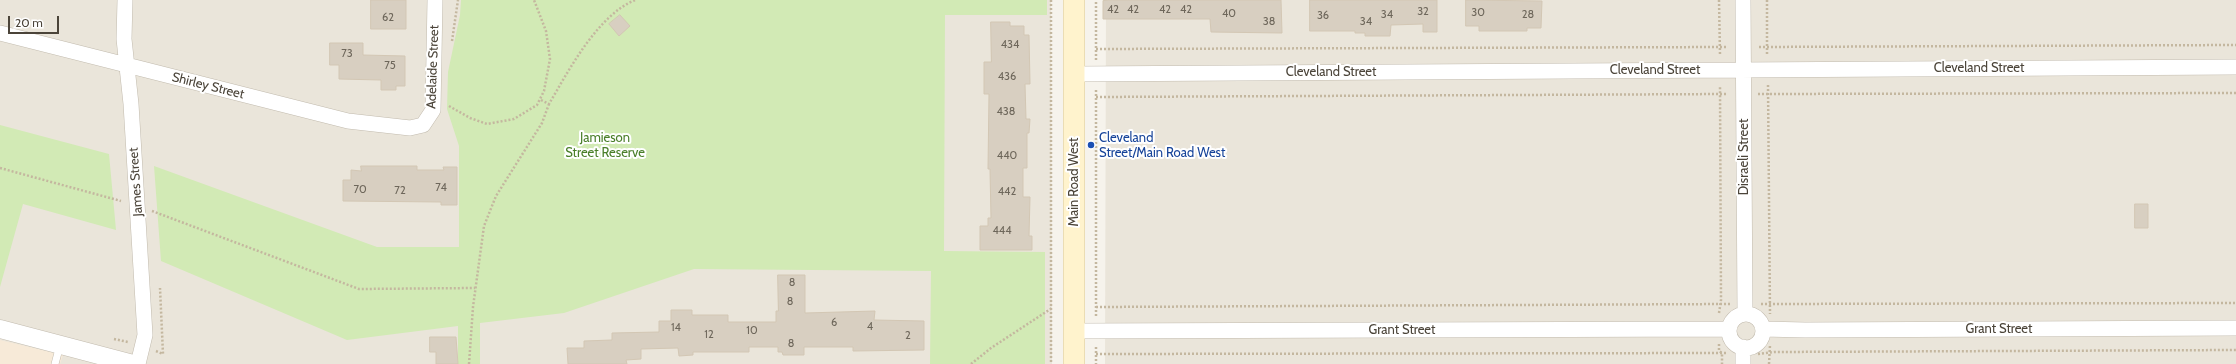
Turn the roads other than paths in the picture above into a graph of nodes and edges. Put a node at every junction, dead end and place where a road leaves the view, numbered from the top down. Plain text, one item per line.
1 (125, 0) edge
2 (435, 0) edge
3 (1074, 0) edge
4 (1743, 0) edge
5 (0, 34) edge
6 (127, 66) junction
7 (2236, 68) edge
8 (1743, 70) junction
9 (1074, 74) junction
10 (417, 127) joint
11 (1745, 308) junction
12 (0, 328) edge
13 (2236, 328) edge
14 (1724, 329) junction
15 (1767, 329) junction
16 (1075, 331) junction
17 (60, 344) junction
18 (1743, 355) edge
19 (55, 364) edge
20 (133, 364) edge
21 (138, 364) edge
22 (1074, 364) edge

1 - 6 street, James Street
2 - 10 street, Adelaide Street
3 - 9 main road, Main Road West
4 - 8 street, Disraeli Street
5 - 6 street, Shirley Street
6 - 10 street, Shirley Street
6 - 21 street, James Street
7 - 8 street, Cleveland Street
8 - 9 street, Cleveland Street
8 - 11 street, Disraeli Street
9 - 16 main road, Main Road West
11 - 14 street
11 - 15 street
12 - 17 street
13 - 15 street, Grant Street
14 - 16 street, Grant Street
14 - 18 street
15 - 18 street
16 - 22 main road, Main Road West
17 - 19 lane
17 - 20 street

